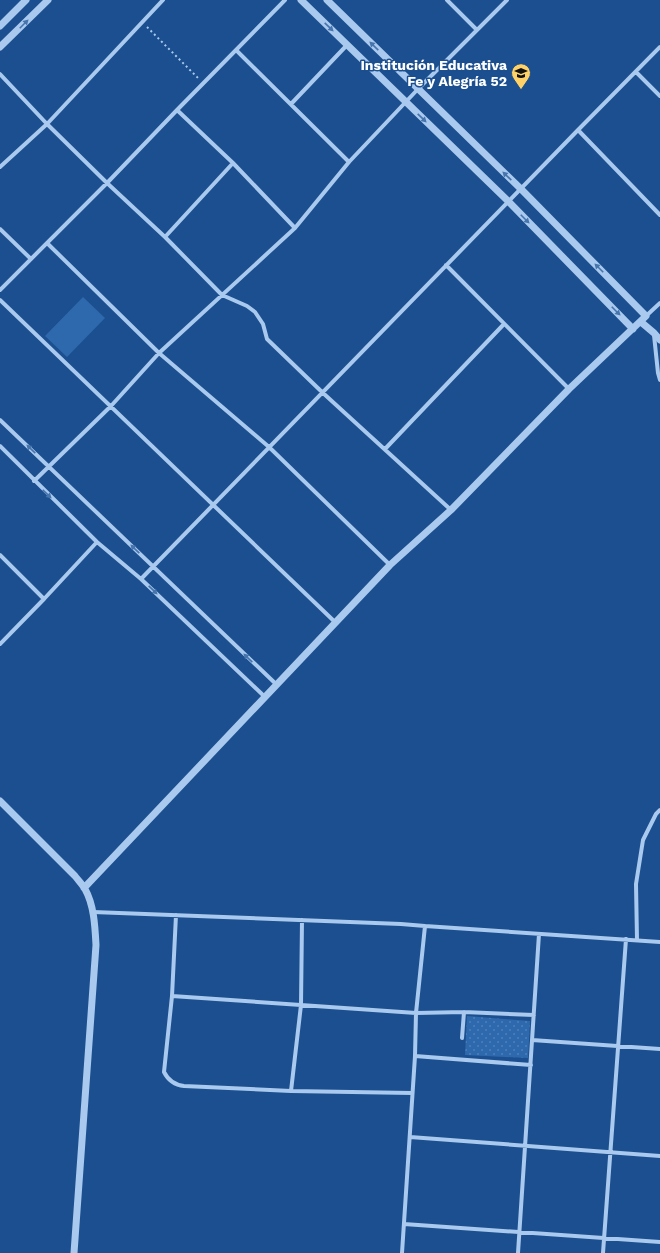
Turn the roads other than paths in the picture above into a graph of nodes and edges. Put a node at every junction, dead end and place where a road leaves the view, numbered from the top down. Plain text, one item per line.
1 (26, 0) edge
2 (48, 0) edge
3 (163, 0) edge
4 (285, 0) edge
5 (301, 0) edge
6 (327, 0) edge
7 (447, 0) edge
8 (507, 0) edge
9 (0, 26) edge
10 (477, 30) junction
11 (347, 45) junction
12 (0, 47) edge
13 (660, 47) edge
14 (236, 50) junction
15 (636, 72) junction
16 (0, 74) edge
17 (418, 89) junction
18 (660, 96) edge
19 (406, 102) junction
20 (291, 104) junction
21 (177, 110) junction
22 (47, 124) junction
23 (578, 130) junction
24 (349, 162) junction
25 (233, 163) junction
26 (0, 167) edge
27 (107, 183) junction
28 (521, 189) junction
29 (508, 202) junction
30 (660, 215) edge
31 (295, 228) junction
32 (0, 229) edge
33 (165, 237) junction
34 (47, 243) junction
35 (31, 259) junction
36 (446, 265) junction
37 (0, 290) edge
38 (222, 295) junction
39 (0, 300) edge
40 (660, 303) edge
41 (646, 316) junction
42 (641, 322) junction
43 (504, 324) junction
44 (633, 329) junction
45 (654, 333) junction
46 (660, 340) edge
47 (159, 353) junction
48 (660, 380) edge
49 (569, 389) junction
50 (323, 393) junction
51 (110, 406) junction
52 (0, 420) edge
53 (0, 446) edge
54 (269, 447) junction
55 (385, 449) junction
56 (49, 466) junction
57 (34, 481) junction
58 (213, 504) junction
59 (451, 510) junction
60 (96, 542) junction
61 (0, 555) edge
62 (390, 565) junction
63 (153, 566) junction
64 (141, 579) junction
65 (44, 599) junction
66 (336, 623) junction
67 (0, 644) edge
68 (277, 685) junction
69 (265, 697) junction
70 (0, 801) edge
71 (660, 810) edge
72 (84, 888) junction
73 (93, 912) junction
74 (176, 915) junction
75 (302, 920) junction
76 (425, 926) junction
77 (539, 934) junction
78 (626, 939) junction
79 (637, 940) junction
80 (660, 942) edge
81 (172, 996) junction
82 (301, 1005) junction
83 (464, 1012) junction
84 (416, 1013) junction
85 (534, 1015) junction
86 (462, 1038) dead end
87 (532, 1040) junction
88 (618, 1046) junction
89 (660, 1049) edge
90 (415, 1056) junction
91 (531, 1065) junction
92 (291, 1091) junction
93 (412, 1093) junction
94 (410, 1137) junction
95 (526, 1146) junction
96 (610, 1152) junction
97 (660, 1156) edge
98 (404, 1224) junction
99 (520, 1232) junction
100 (604, 1238) junction
101 (660, 1242) edge
102 (74, 1253) edge
103 (402, 1253) edge
104 (518, 1253) edge
105 (603, 1253) edge

1 - 9 street
12 -> 2 street
3 - 22 street
4 - 14 street
5 -> 11 street
17 -> 6 street
7 - 10 street
8 - 10 street
10 - 17 street
11 - 19 street
11 - 20 street
13 - 15 street
14 - 20 street
14 - 21 street
15 - 18 street
15 - 23 street
16 - 22 street
17 - 19 street
28 -> 17 street
19 - 24 street
19 -> 29 street
20 - 24 street
21 - 25 street
21 - 27 street
22 - 26 street
22 - 27 street
23 - 28 street
23 - 30 street
24 - 31 street
25 - 31 street
25 - 33 street
27 - 33 street
27 - 34 street
28 - 29 street
41 -> 28 street
29 - 36 street
29 -> 44 street
31 - 38 street
32 - 35 street
33 - 38 street
34 - 35 street
34 - 47 street
35 - 37 street
36 - 43 street
36 - 50 street
38 - 47 street
38 - 50 street
39 - 51 street
40 - 41 street
41 - 42 street
42 - 44 street
42 - 45 street
43 - 49 street
43 - 55 street
44 - 49 street
45 - 46 street
45 - 48 street
47 - 51 street
47 - 54 street
49 - 59 street
50 - 54 street
50 - 55 street
51 - 56 street
51 - 58 street
56 -> 52 street
53 - 57 street
54 - 58 street
54 - 62 street
55 - 59 street
56 - 57 street
63 -> 56 street
57 -> 60 street
58 - 63 street
58 - 66 street
59 - 62 street
60 - 64 street
60 - 65 street
61 - 65 street
62 - 66 street
63 - 64 street
68 -> 63 street
64 -> 69 street
65 - 67 street
66 - 68 street
68 - 69 street
69 - 72 street
70 - 72 street
71 - 79 street
72 - 73 street
73 - 74 street
73 - 102 street
74 - 75 street
74 - 81 street
75 - 76 street
75 - 82 street
76 - 77 street
76 - 84 street
77 - 78 street
77 - 85 street
78 - 79 street
78 - 88 street
79 - 80 street
81 - 82 street
81 - 92 street
82 - 84 street
82 - 92 street
83 - 84 street
83 - 85 street
83 - 86 street
84 - 90 street
85 - 87 street
87 - 88 street
87 - 91 street
88 - 89 street
88 - 96 street
90 - 91 street
90 - 93 street
91 - 95 street
92 - 93 street
93 - 94 street
94 - 95 street
94 - 98 street
95 - 96 street
95 - 99 street
96 - 97 street
96 - 100 street
98 - 99 street
98 - 103 street
99 - 100 street
99 - 104 street
100 - 101 street
100 - 105 street

